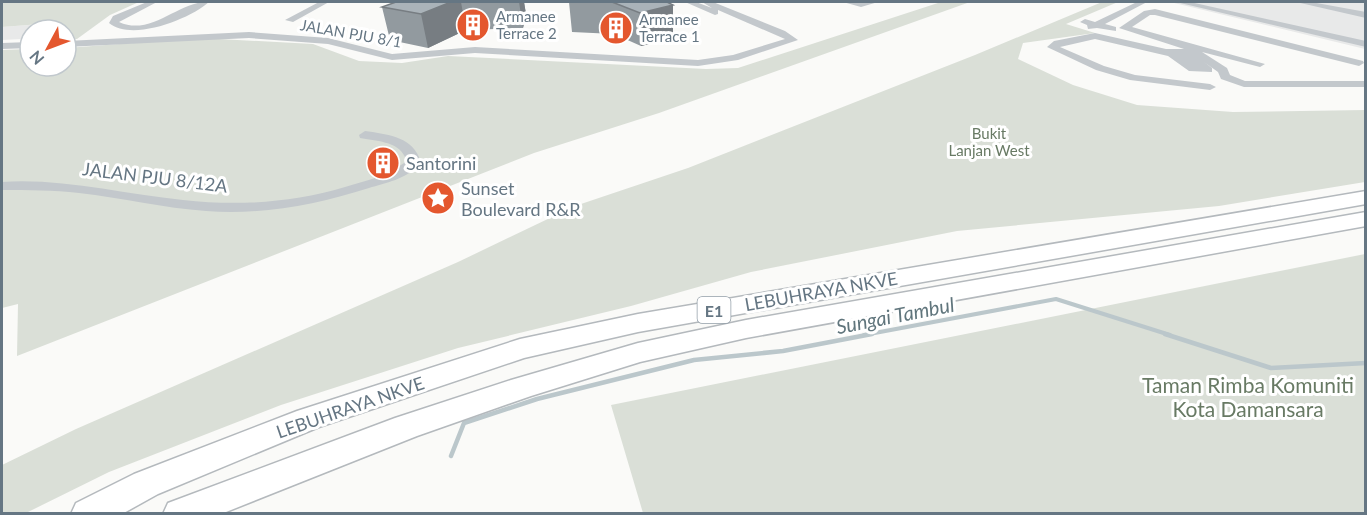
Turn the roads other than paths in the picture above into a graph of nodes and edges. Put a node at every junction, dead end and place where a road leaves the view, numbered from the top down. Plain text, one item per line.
1 (153, 2) edge
2 (205, 2) edge
3 (326, 2) edge
4 (689, 2) edge
5 (706, 2) edge
6 (848, 2) edge
7 (874, 2) edge
8 (1128, 2) edge
9 (1143, 2) edge
10 (1180, 2) edge
11 (1300, 2) edge
12 (1365, 15) edge
13 (290, 20) dead end
14 (1090, 25) junction
15 (767, 30) junction
16 (78, 43) edge
17 (1365, 44) edge
18 (18, 45) edge
19 (2, 46) edge
20 (772, 47) junction
21 (1184, 48) junction
22 (1171, 53) junction
23 (1359, 63) dead end
24 (1260, 64) dead end
25 (1365, 84) edge
26 (1210, 87) dead end
27 (365, 135) dead end
28 (2, 186) edge
29 (1365, 197) edge
30 (1365, 219) edge
31 (88, 513) edge
32 (180, 513) edge

1 - 2 street
3 - 13 street
4 - 15 street, JALAN PJU 8/1
5 - 15 street, JALAN PJU 8/1
6 - 7 street
8 - 14 street
9 - 14 street
10 - 17 street
11 - 12 street
14 - 21 street
14 - 22 street
15 - 20 street
15 - 20 street, JALAN PJU 8/1
16 - 20 street, JALAN PJU 8/1
18 - 19 street
21 - 22 street
21 - 22 street
21 - 23 street
21 - 24 street
21 - 25 street
22 - 26 street
27 - 28 street, JALAN PJU 8/12A
29 - 31 highway, LEBUHRAYA NKVE / E1
30 - 32 highway, LEBUHRAYA NKVE / E1

